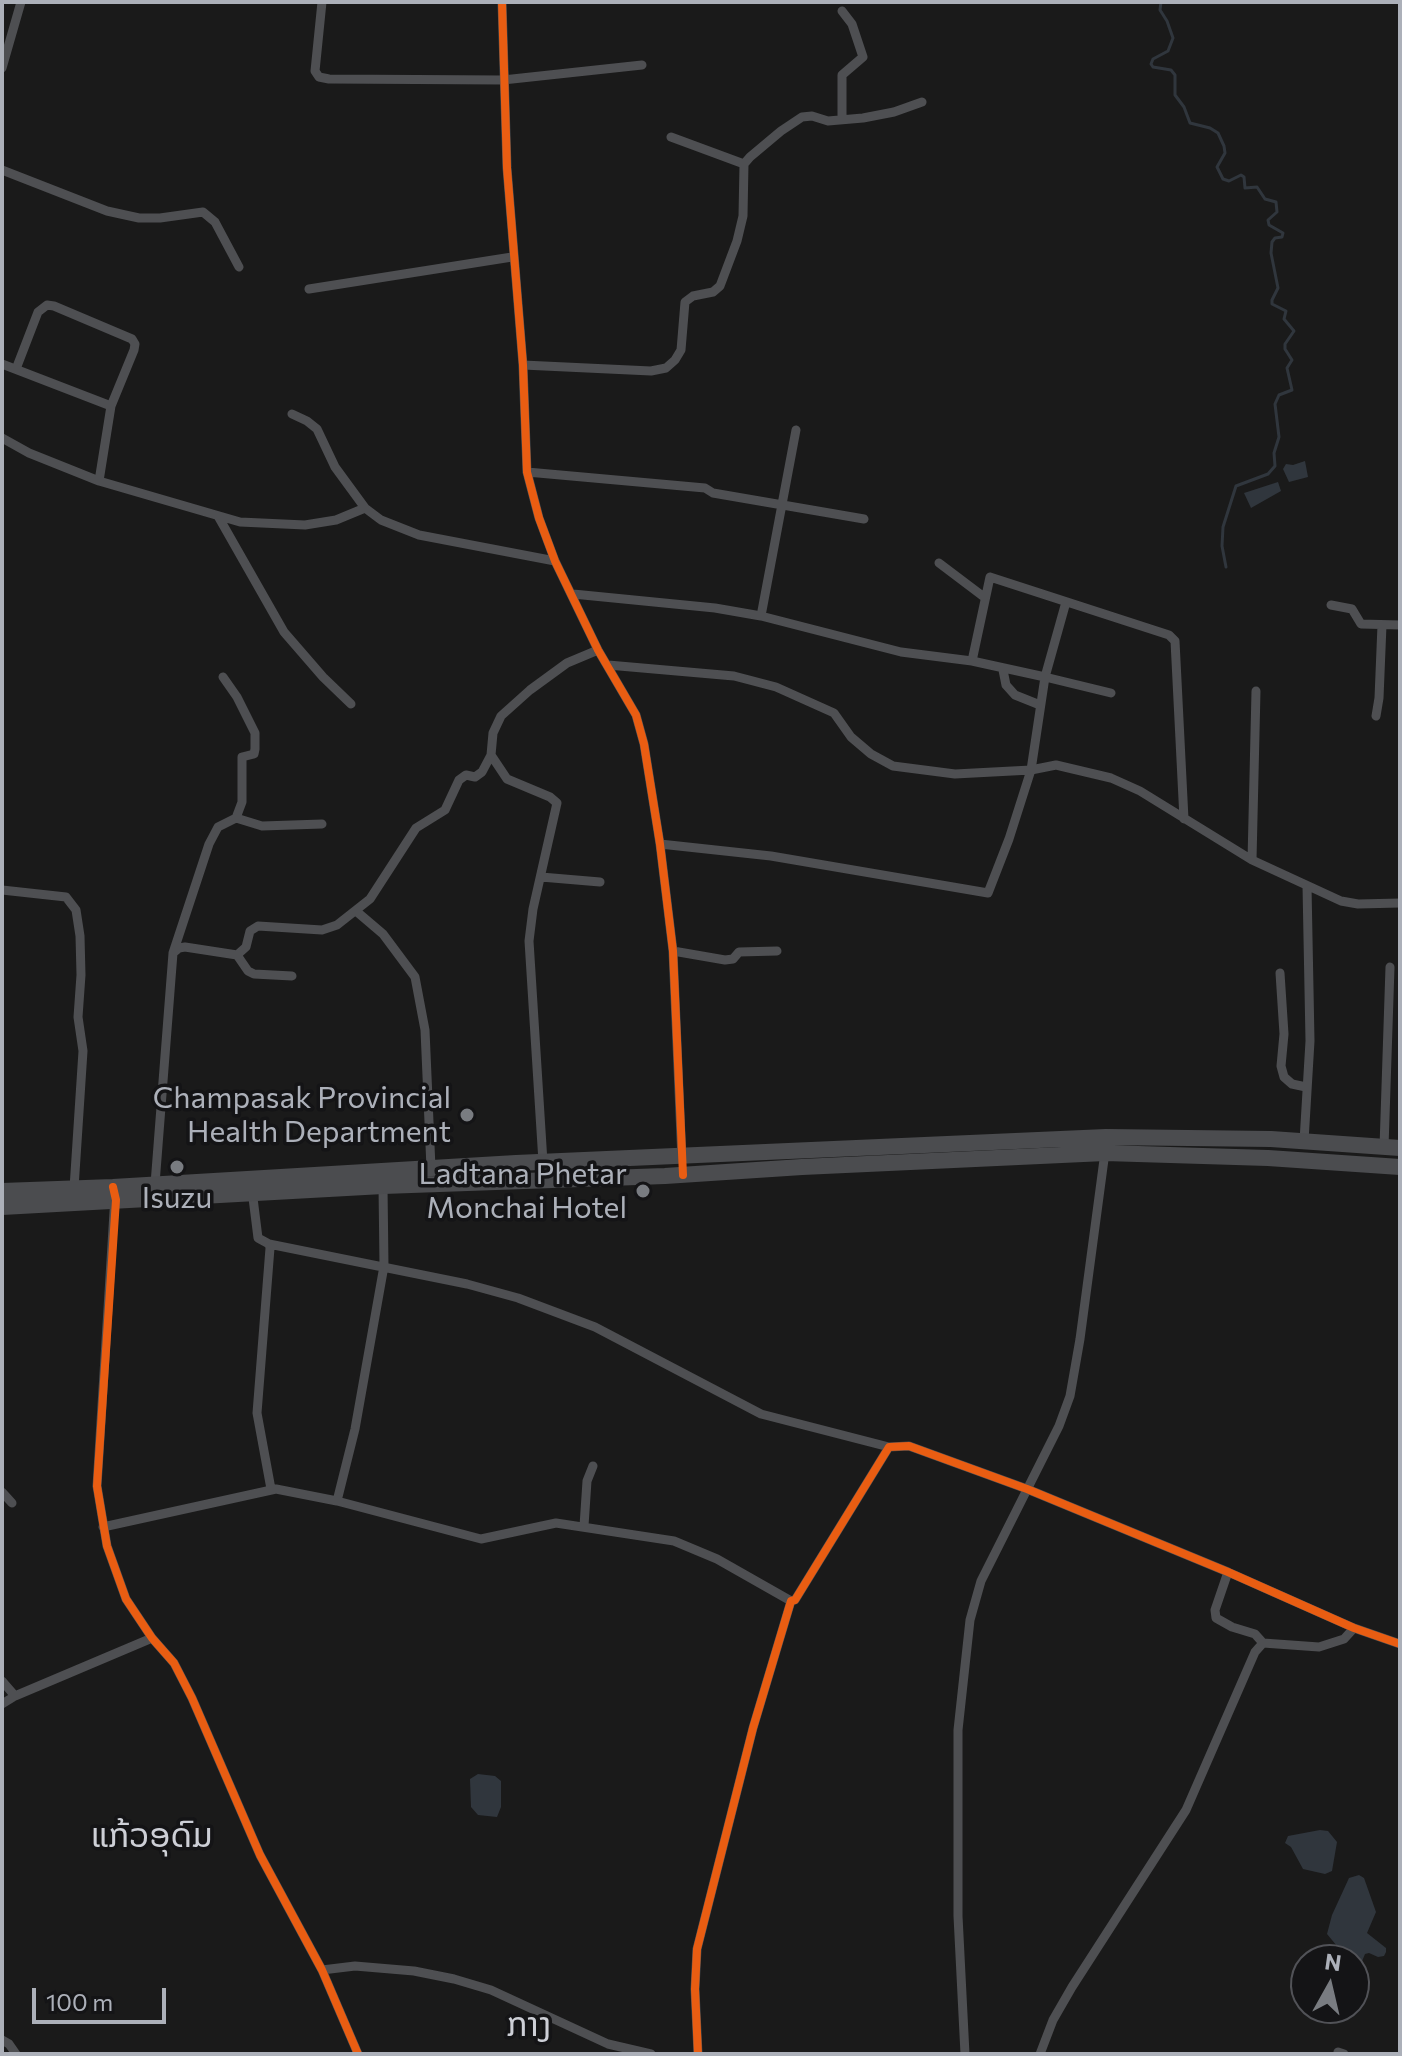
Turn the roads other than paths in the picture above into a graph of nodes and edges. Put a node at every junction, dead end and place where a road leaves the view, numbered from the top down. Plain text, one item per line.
1 (21, 2) edge
2 (322, 2) edge
3 (502, 2) edge
4 (842, 11) dead end
5 (3, 62) edge
6 (642, 65) dead end
7 (503, 80) junction
8 (922, 102) dead end
9 (842, 119) junction
10 (671, 137) dead end
11 (744, 164) junction
12 (2, 170) edge
13 (512, 257) junction
14 (239, 267) dead end
15 (309, 289) dead end
16 (2, 364) edge
17 (523, 365) junction
18 (16, 369) junction
19 (111, 406) junction
20 (292, 414) dead end
21 (796, 430) dead end
22 (2, 438) edge
23 (527, 472) junction
24 (99, 481) junction
25 (783, 507) junction
26 (365, 508) junction
27 (218, 516) junction
28 (864, 519) dead end
29 (555, 561) junction
30 (939, 563) dead end
31 (573, 594) junction
32 (984, 597) junction
33 (1066, 602) junction
34 (1331, 605) dead end
35 (761, 616) junction
36 (1382, 625) junction
37 (1400, 625) edge
38 (598, 650) junction
39 (972, 661) junction
40 (608, 665) junction
41 (1003, 670) junction
42 (223, 677) dead end
43 (1045, 677) junction
44 (1256, 691) dead end
45 (1111, 693) dead end
46 (351, 704) dead end
47 (1040, 705) junction
48 (1376, 716) dead end
49 (491, 755) junction
50 (1031, 770) junction
51 (236, 818) junction
52 (1184, 819) junction
53 (322, 824) dead end
54 (660, 844) junction
55 (1252, 860) junction
56 (541, 877) junction
57 (600, 882) dead end
58 (1307, 886) junction
59 (2, 890) edge
60 (1400, 903) edge
61 (356, 911) junction
62 (673, 951) junction
63 (777, 951) dead end
64 (173, 953) junction
65 (237, 955) junction
66 (1390, 967) dead end
67 (1280, 973) dead end
68 (292, 976) dead end
69 (1306, 1087) junction
70 (1271, 1139) junction
71 (1304, 1141) junction
72 (1105, 1145) junction
73 (1392, 1147) edge
74 (682, 1157) junction
75 (1268, 1158) junction
76 (543, 1162) junction
77 (1400, 1167) edge
78 (431, 1168) junction
79 (683, 1175) junction
80 (155, 1184) junction
81 (383, 1186) junction
82 (252, 1187) junction
83 (74, 1188) junction
84 (2, 1191) edge
85 (115, 1194) junction
86 (2, 1207) edge
87 (269, 1244) junction
88 (384, 1266) junction
89 (889, 1447) junction
90 (593, 1466) dead end
91 (271, 1489) junction
92 (1027, 1489) junction
93 (2, 1492) edge
94 (337, 1501) junction
95 (12, 1503) dead end
96 (584, 1526) junction
97 (103, 1527) junction
98 (1228, 1572) junction
99 (791, 1601) junction
100 (1354, 1628) junction
101 (152, 1638) junction
102 (1263, 1643) junction
103 (1400, 1644) edge
104 (2, 1681) edge
105 (15, 1696) junction
106 (2, 1704) edge
107 (322, 1970) junction
108 (2, 2040) edge
109 (16, 2054) edge
110 (358, 2054) edge
111 (651, 2054) edge
112 (698, 2054) edge
113 (965, 2054) edge
114 (1040, 2054) edge

1 - 5 street
2 - 7 street
3 - 7 street
4 - 9 street
6 - 7 street
7 - 13 street
8 - 9 street
9 - 11 street
10 - 11 street
11 - 17 street
12 - 14 street
13 - 15 street
13 - 17 street
16 - 18 street
17 - 23 street
18 - 19 street
18 - 19 street
19 - 24 street
20 - 26 street
21 - 25 street
22 - 24 street
23 - 25 street
23 - 29 street
24 - 27 street
25 - 28 street
25 - 35 street
26 - 27 street
26 - 29 street
27 - 46 street
29 - 31 street
30 - 32 street
31 - 35 street
31 - 38 street
32 - 33 street
32 - 39 street
33 - 43 street
33 - 52 street
34 - 36 street
35 - 39 street
36 - 37 street
36 - 48 street
38 - 40 street
38 - 49 street
39 - 41 street
40 - 50 street
40 - 54 street
41 - 43 street
41 - 47 street
42 - 51 street
43 - 45 street
43 - 47 street
44 - 55 street
47 - 50 street
49 - 56 street
49 - 61 street
50 - 52 street
50 - 54 street
51 - 53 street
51 - 64 street
52 - 55 street
54 - 62 street
55 - 58 street
56 - 57 street
56 - 76 street
58 - 60 street
58 - 69 street
59 - 83 street
61 - 65 street
61 - 78 street
62 - 63 street
62 - 74 street
64 - 65 street
64 - 80 street
65 - 68 street
66 - 73 street
67 - 69 street
69 - 71 street
70 - 71 highway
70 - 72 highway
70 - 75 highway
71 - 73 highway
72 - 74 highway
72 - 75 highway
72 - 79 highway
72 - 92 street
74 - 76 highway
74 - 79 street
75 - 77 highway
76 - 78 highway
78 - 82 highway
79 - 81 highway
80 - 82 highway
80 - 85 highway
81 - 82 highway
81 - 88 street
82 - 85 highway
82 - 87 street
83 - 84 highway
83 - 85 highway
85 - 86 highway
85 - 97 street
87 - 88 street
87 - 91 street
88 - 89 street
88 - 94 street
89 - 92 street
89 - 99 street
90 - 96 street
91 - 94 street
91 - 97 street
92 - 98 street
92 - 113 street
93 - 95 street
94 - 96 street
96 - 99 street
97 - 101 street
98 - 100 street
98 - 102 street
99 - 112 street
100 - 102 street
100 - 103 street
101 - 105 street
101 - 107 street
102 - 114 street
104 - 105 street
105 - 106 street
107 - 110 street
107 - 111 street
108 - 109 street

